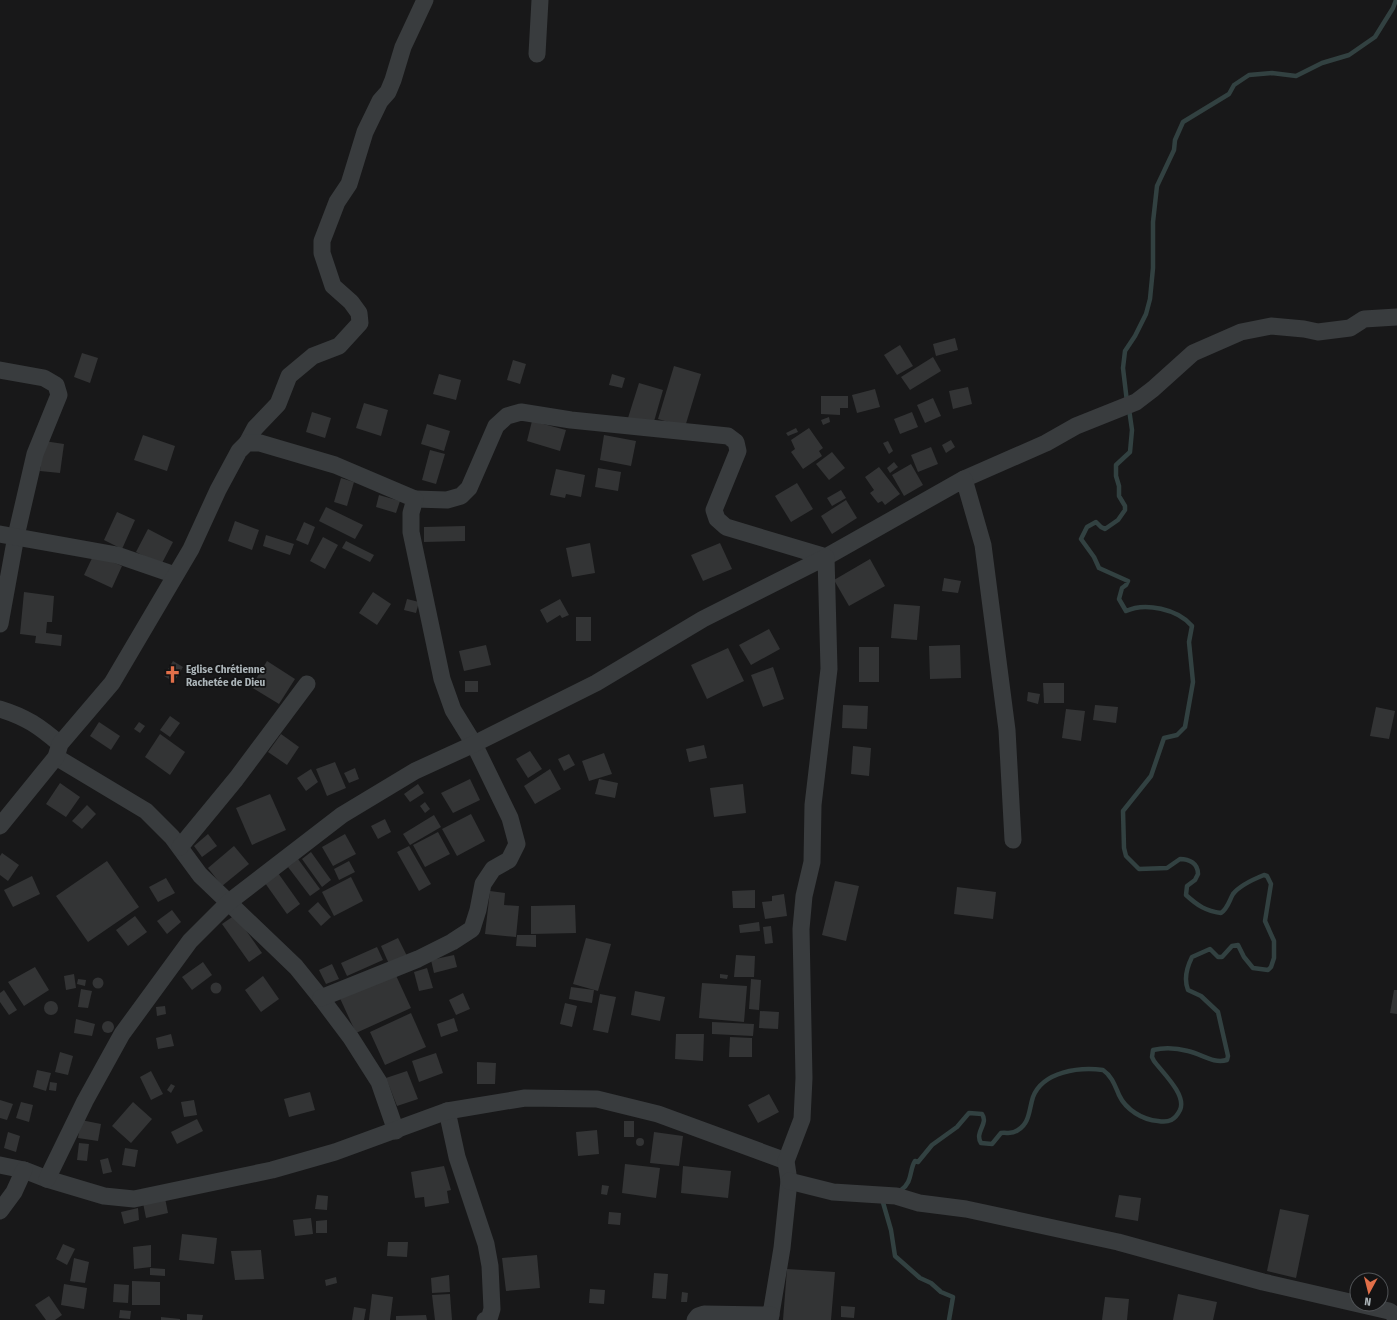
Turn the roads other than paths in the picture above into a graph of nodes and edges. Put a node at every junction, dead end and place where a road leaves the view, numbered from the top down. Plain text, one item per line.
1 (425, 0) edge
2 (540, 0) edge
3 (537, 54) dead end
4 (1397, 317) edge
5 (0, 370) edge
6 (247, 443) junction
7 (964, 479) junction
8 (415, 499) junction
9 (8, 535) edge
10 (826, 557) junction
11 (176, 575) junction
12 (0, 624) edge
13 (307, 684) dead end
14 (0, 709) edge
15 (474, 744) junction
16 (58, 750) junction
17 (0, 826) edge
18 (1013, 840) dead end
19 (180, 847) junction
20 (229, 902) junction
21 (321, 998) junction
22 (447, 1111) junction
23 (396, 1131) junction
24 (786, 1162) junction
25 (0, 1165) edge
26 (24, 1170) junction
27 (47, 1179) junction
28 (789, 1181) junction
29 (0, 1211) edge
30 (1397, 1316) edge
31 (771, 1317) edge
32 (485, 1320) edge
33 (695, 1320) edge

1 - 6 street
2 - 3 street
4 - 7 street
5 - 9 street
6 - 8 street
6 - 11 street
7 - 10 street
7 - 18 street
8 - 10 street
8 - 15 street
9 - 11 street
9 - 12 street
10 - 15 street
10 - 24 street
11 - 16 street
13 - 19 street
14 - 16 street
15 - 20 street
15 - 21 street
16 - 17 street
16 - 19 street
19 - 20 street
20 - 21 street
20 - 27 street
21 - 23 street
22 - 23 street
22 - 24 street
22 - 32 street
23 - 27 street
24 - 28 street
25 - 26 street
26 - 27 street
26 - 29 street
28 - 30 street
28 - 31 street
31 - 33 street

